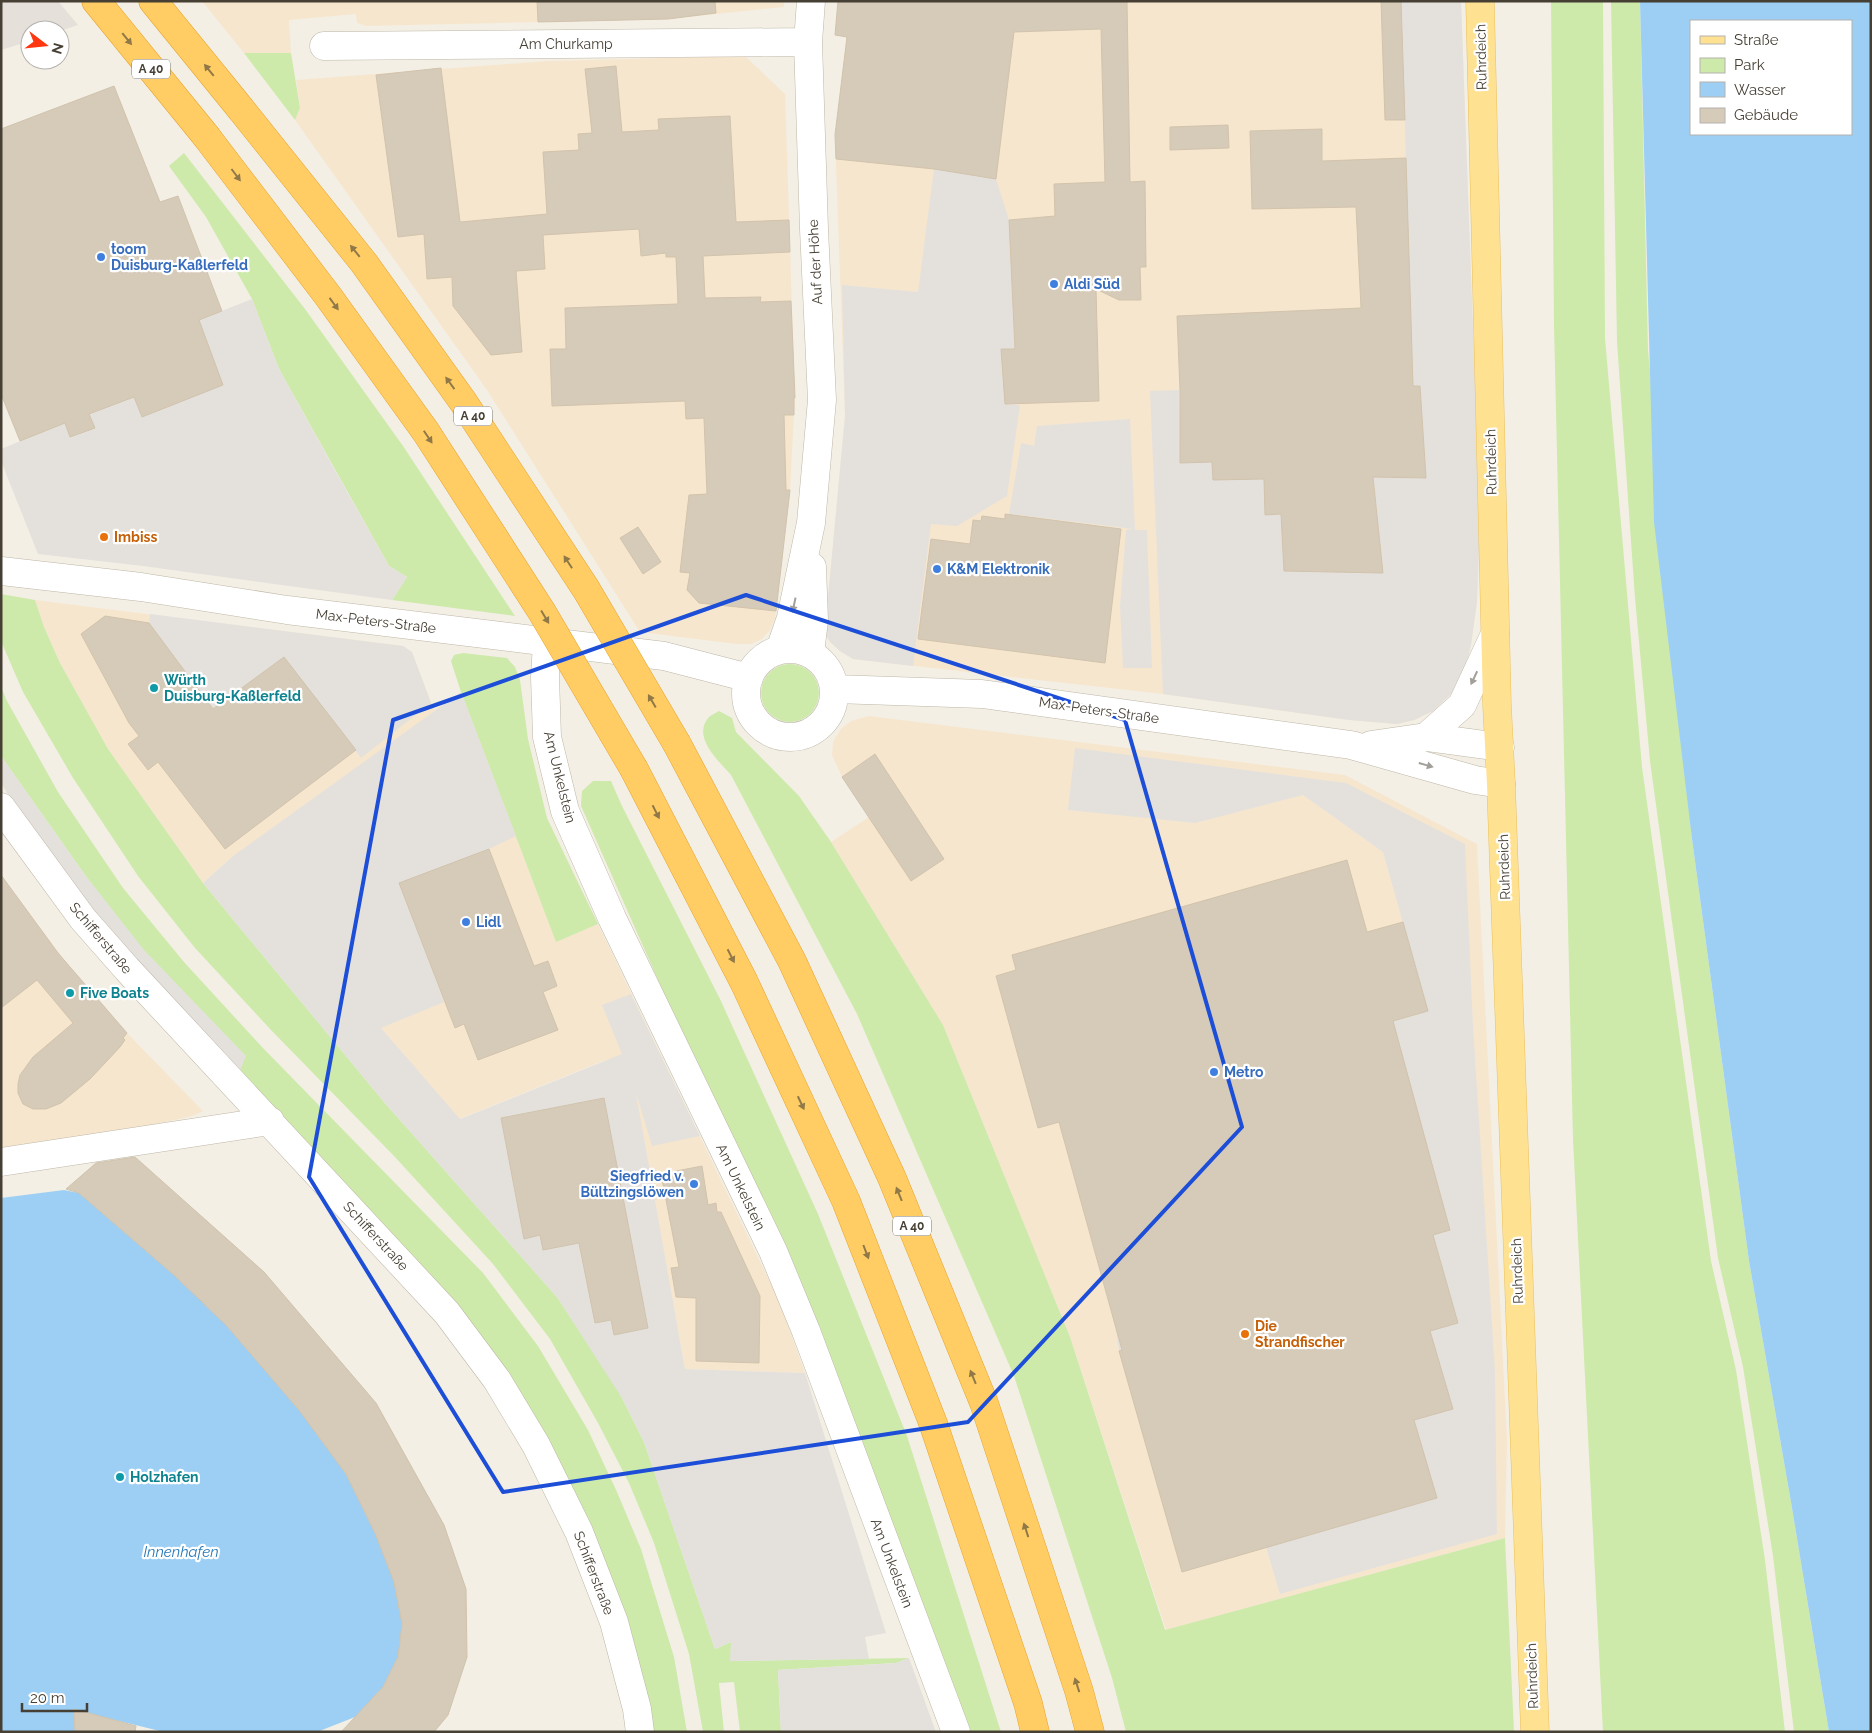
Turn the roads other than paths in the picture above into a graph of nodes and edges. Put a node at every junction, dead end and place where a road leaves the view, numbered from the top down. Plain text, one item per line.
1 (96, 1) edge
2 (153, 1) edge
3 (811, 1) edge
4 (1480, 1) edge
5 (808, 42) junction
6 (324, 46) dead end
7 (811, 523) junction
8 (1, 571) edge
9 (1496, 634) junction
10 (547, 643) junction
11 (780, 650) junction
12 (810, 653) junction
13 (749, 678) junction
14 (834, 689) junction
15 (1426, 737) junction
16 (1362, 747) junction
17 (1500, 747) junction
18 (1501, 784) junction
19 (1, 806) edge
20 (262, 1123) junction
21 (1, 1162) edge
22 (640, 1732) edge
23 (956, 1732) edge
24 (1035, 1732) edge
25 (1090, 1732) edge
26 (1534, 1732) edge

1 -> 24 highway, A 40, bridge
25 -> 2 highway, A 40, bridge
3 - 5 street, Auf der Höhe
4 - 9 main road, Ruhrdeich
5 - 6 street, Am Churkamp
5 - 7 street, Auf der Höhe
7 -> 11 street, Auf der Höhe
7 - 12 street, Auf der Höhe
8 - 10 street, Max-Peters-Straße
9 -> 15 street
9 - 17 main road, Ruhrdeich
10 - 13 street, Max-Peters-Straße
10 - 23 street, Am Unkelstein
11 - 12 street
11 - 13 street
12 - 14 street
13 - 14 street
14 - 16 street, Max-Peters-Straße
15 - 16 street, Max-Peters-Straße
15 - 17 street, Max-Peters-Straße
16 -> 18 street, Max-Peters-Straße
17 - 18 main road, Ruhrdeich
18 - 26 main road, Ruhrdeich
19 - 20 street, Schifferstraße
20 - 21 street
20 - 22 street, Schifferstraße

